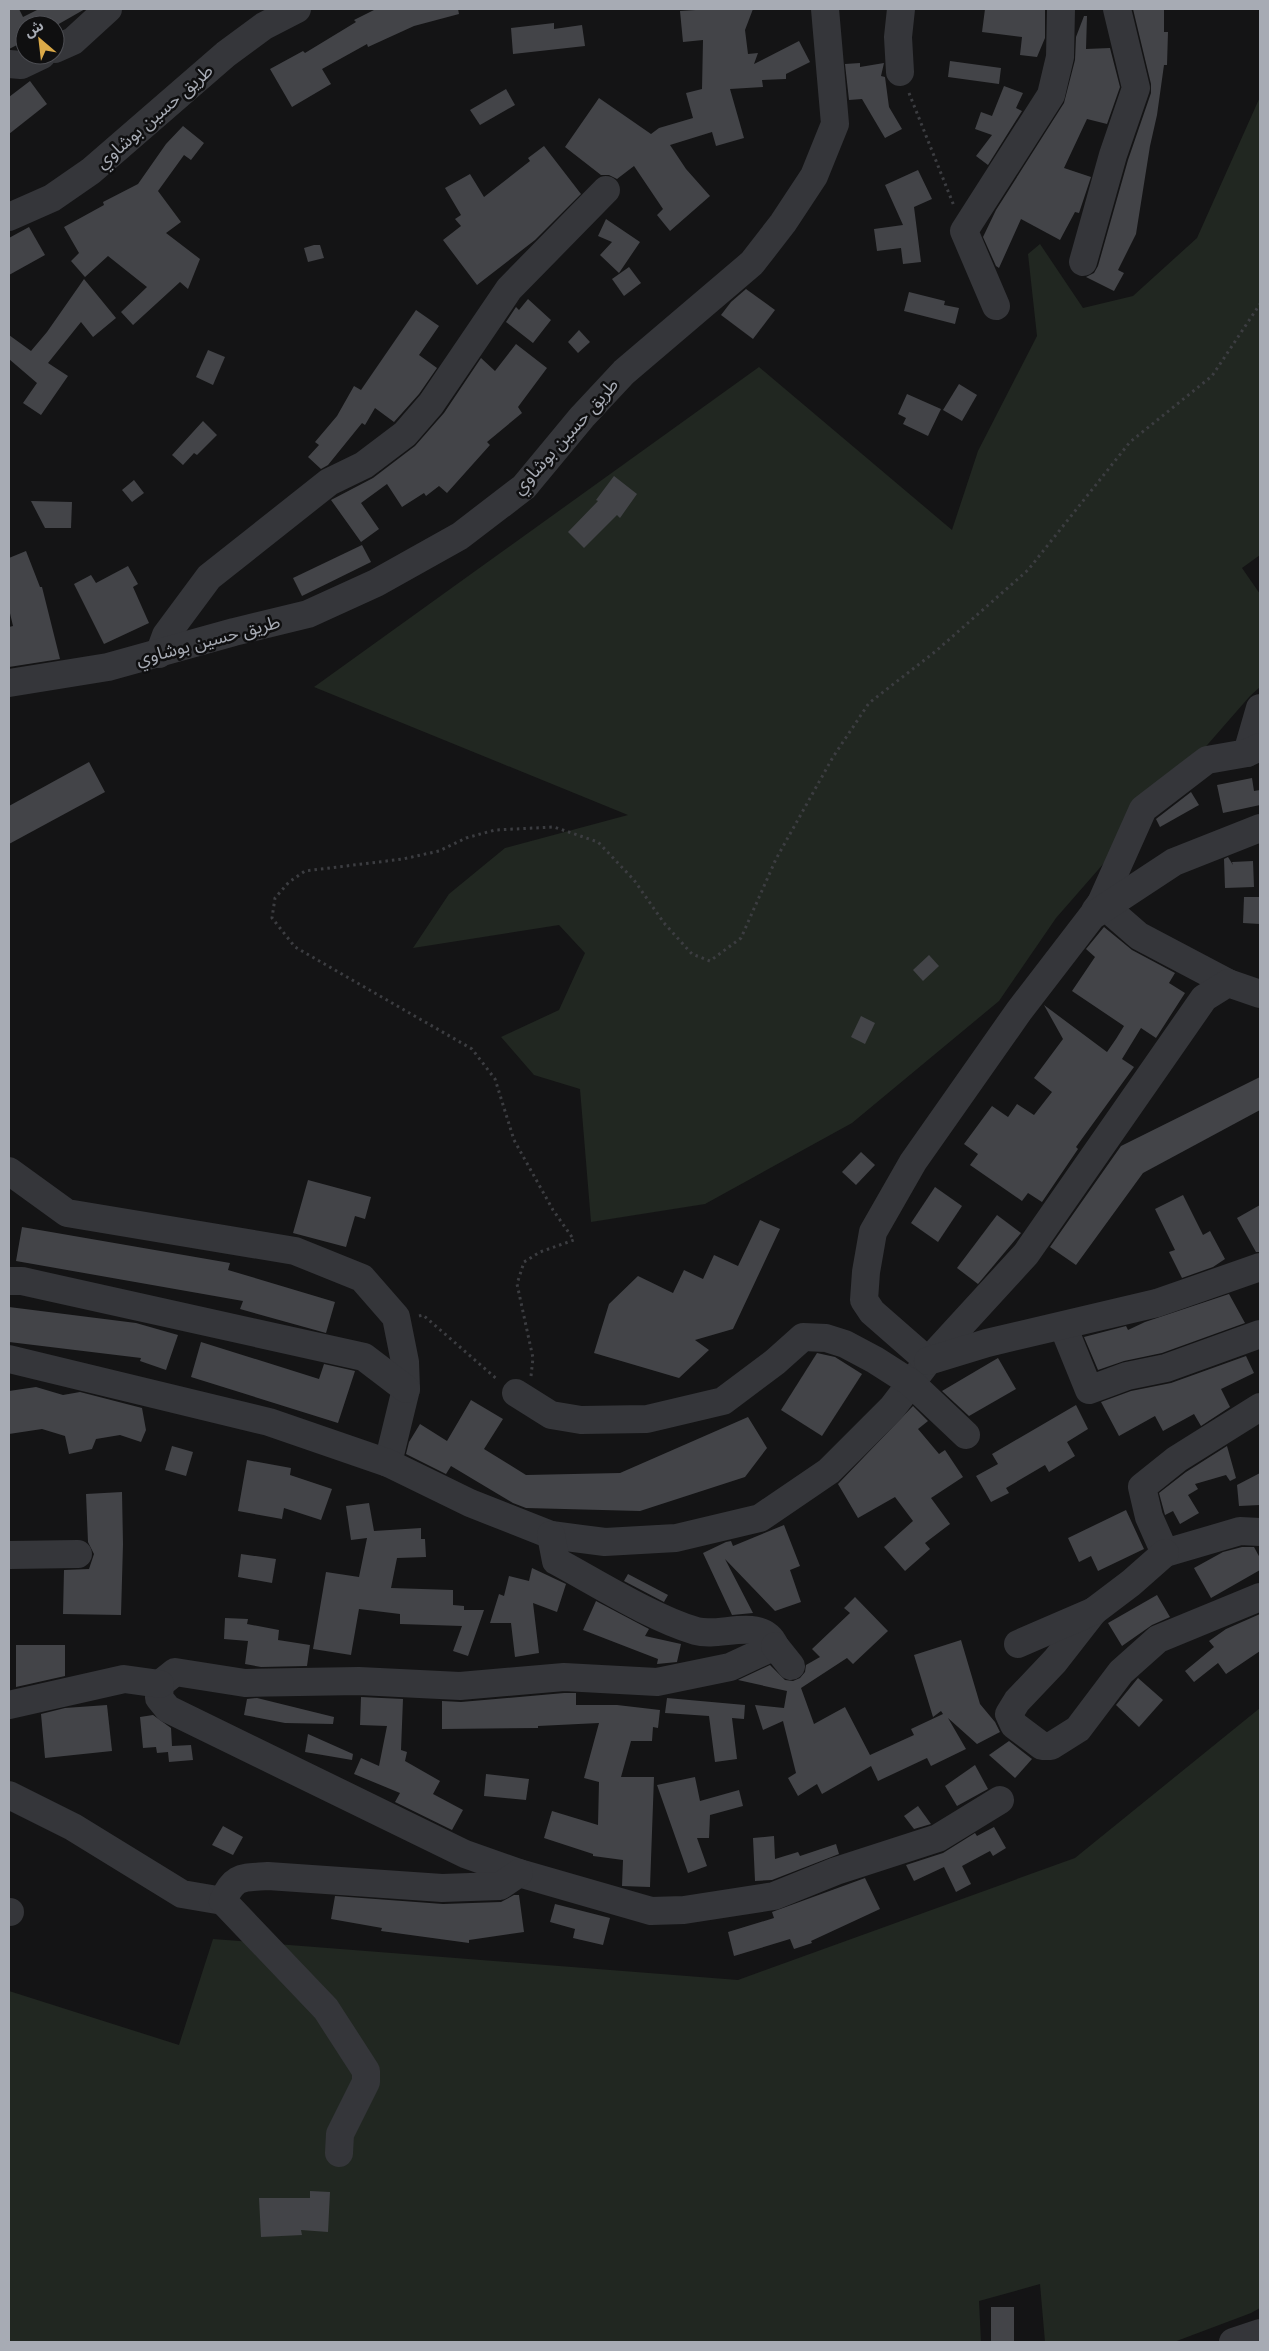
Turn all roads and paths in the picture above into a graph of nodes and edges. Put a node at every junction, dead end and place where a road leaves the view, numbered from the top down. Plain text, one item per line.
1 (108, 9) edge
2 (297, 9) edge
3 (825, 9) edge
4 (901, 9) edge
5 (1061, 9) edge
6 (1117, 9) edge
7 (65, 44) edge
8 (900, 72) joint
9 (606, 190) dead end
10 (9, 217) edge
11 (964, 232) junction
12 (1083, 262) dead end
13 (1260, 304) edge
14 (996, 306) dead end
15 (159, 654) junction
16 (9, 683) edge
17 (1260, 708) edge
18 (1254, 750) edge
19 (1260, 828) edge
20 (1100, 908) junction
21 (1228, 983) junction
22 (1260, 994) edge
23 (9, 1171) edge
24 (1259, 1268) edge
25 (9, 1280) edge
26 (396, 1317) junction
27 (1064, 1326) junction
28 (1260, 1334) edge
29 (9, 1359) edge
30 (928, 1361) junction
31 (911, 1383) junction
32 (406, 1389) junction
33 (516, 1393) junction
34 (1260, 1407) edge
35 (966, 1435) dead end
36 (388, 1463) junction
37 (1260, 1532) edge
38 (553, 1548) junction
39 (1165, 1553) junction
40 (78, 1554) dead end
41 (9, 1555) edge
42 (1260, 1597) edge
43 (1094, 1611) junction
44 (1018, 1644) dead end
45 (160, 1684) junction
46 (9, 1705) edge
47 (9, 1795) edge
48 (1000, 1800) dead end
49 (519, 1873) junction
50 (223, 1901) junction
51 (339, 2153) dead end
52 (1260, 2333) edge
53 (1233, 2342) edge

1 - 7 street
2 - 10 street, طريق حسين بوشاوي
3 - 15 street, طريق حسين بوشاوي
4 - 8 street
5 - 11 street
6 - 12 street
8 - 11 path
9 - 15 street
11 - 14 street
13 - 33 path
15 - 16 street, طريق حسين بوشاوي
17 - 18 street
18 - 20 street
19 - 20 street
20 - 21 street
20 - 30 street
21 - 22 street
21 - 30 street
23 - 26 street
24 - 27 street
25 - 32 street
26 - 32 street
26 - 33 path
27 - 28 street
27 - 30 street
29 - 36 street
30 - 31 street
31 - 33 street
31 - 35 street
31 - 38 street
32 - 36 street
34 - 39 street
36 - 38 street
37 - 39 street
38 - 45 street
39 - 43 street
40 - 41 street
42 - 43 street
43 - 44 street
45 - 46 street
45 - 49 street
47 - 50 street
48 - 49 street
49 - 50 street
50 - 51 street
52 - 53 street

